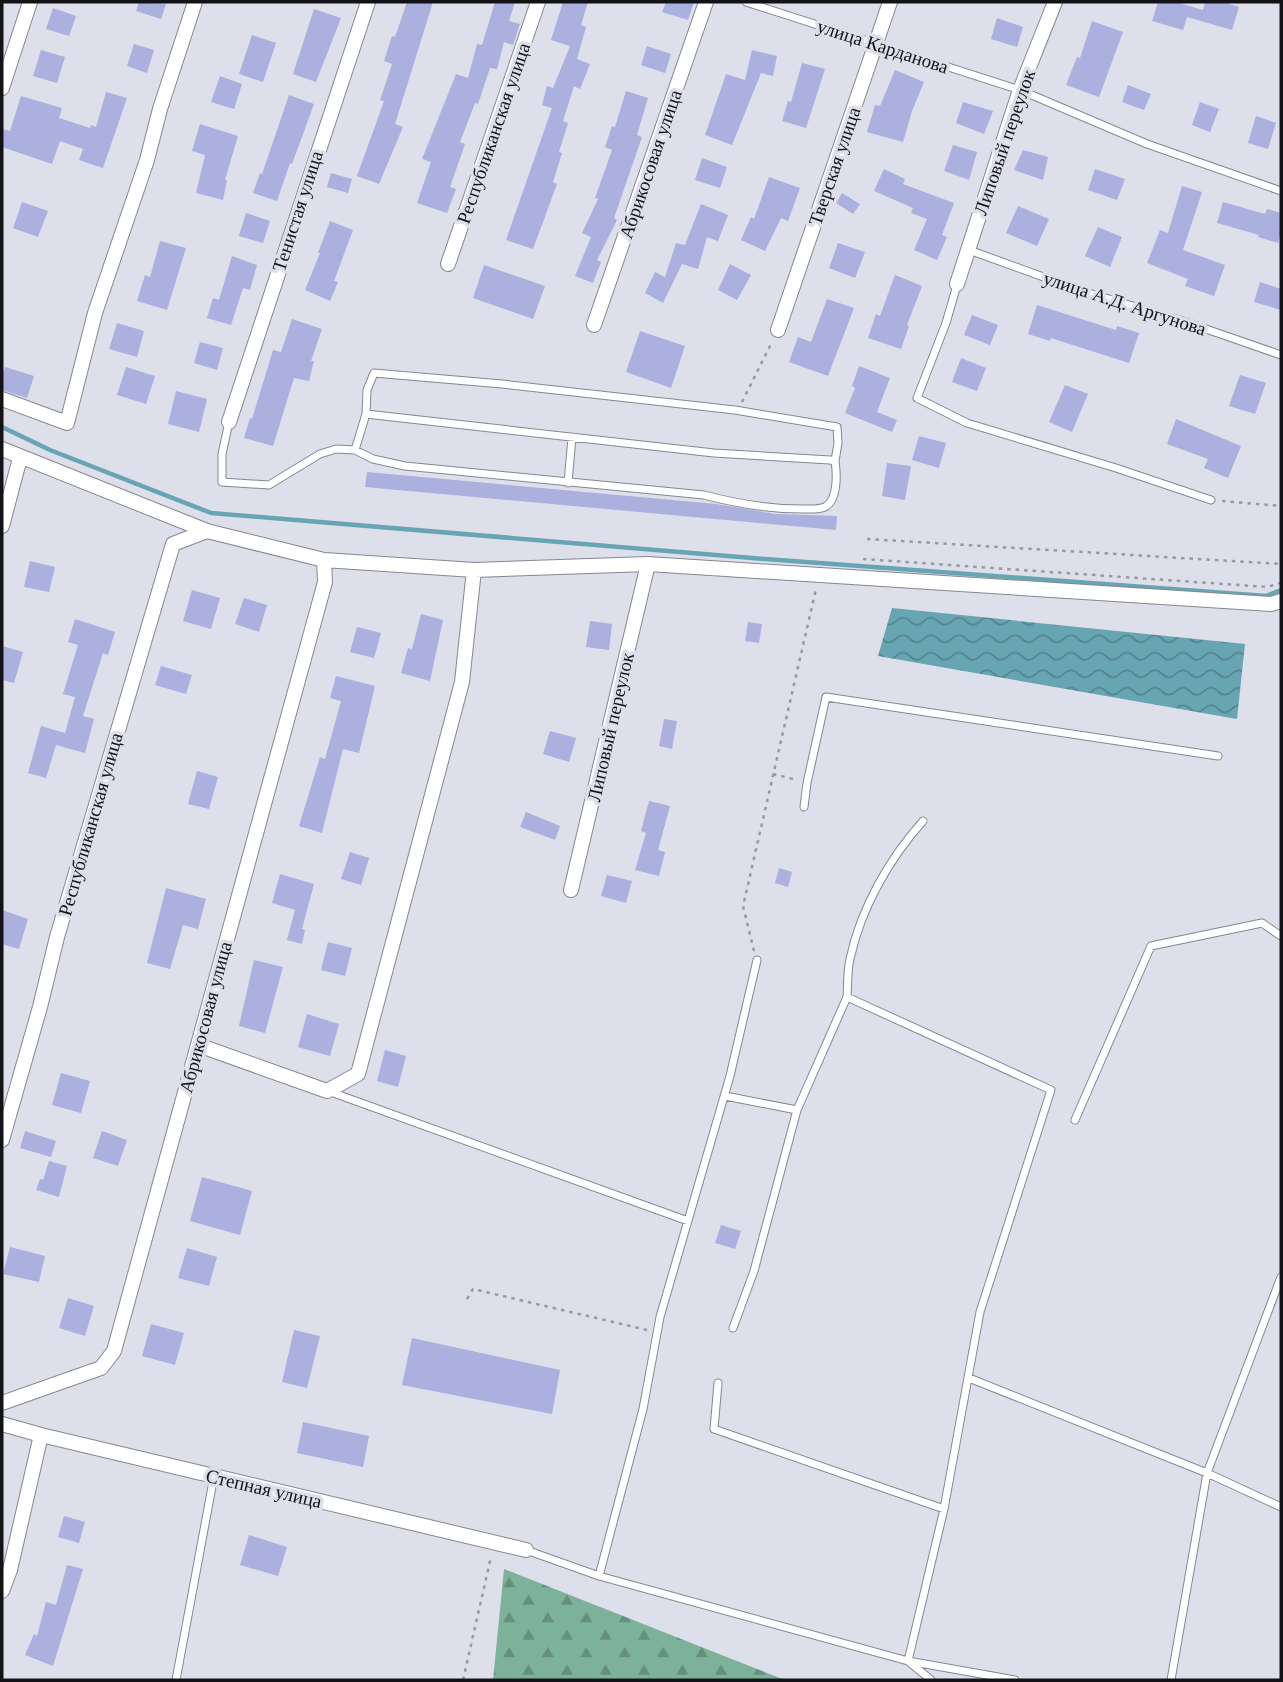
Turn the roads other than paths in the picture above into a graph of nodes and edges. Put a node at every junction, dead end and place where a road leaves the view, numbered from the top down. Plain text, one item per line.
1 (30, 2) edge
2 (195, 2) edge
3 (368, 2) edge
4 (538, 2) edge
5 (706, 2) edge
6 (746, 2) edge
7 (890, 2) edge
8 (1055, 2) edge
9 (876, 44) junction
10 (2, 88) edge
11 (1020, 90) junction
12 (1281, 191) edge
13 (969, 250) junction
14 (448, 264) dead end
15 (957, 284) joint
16 (594, 325) dead end
17 (778, 330) road end
18 (1281, 355) edge
19 (2, 399) edge
20 (366, 414) junction
21 (229, 422) joint
22 (572, 437) junction
23 (2, 449) edge
24 (355, 450) junction
25 (20, 458) junction
26 (835, 461) junction
27 (568, 483) junction
28 (1211, 500) road end
29 (2, 526) edge
30 (207, 531) junction
31 (324, 560) junction
32 (648, 564) junction
33 (474, 570) junction
34 (1281, 601) edge
35 (1218, 756) dead end
36 (804, 807) dead end
37 (923, 821) dead end
38 (571, 890) dead end
39 (1281, 936) edge
40 (757, 960) road end
41 (847, 997) junction
42 (198, 1045) junction
43 (327, 1091) junction
44 (724, 1096) junction
45 (797, 1110) junction
46 (1075, 1120) dead end
47 (2, 1140) edge
48 (688, 1221) junction
49 (1281, 1277) edge
50 (733, 1328) dead end
51 (969, 1378) junction
52 (719, 1383) dead end
53 (2, 1403) edge
54 (2, 1424) edge
55 (41, 1435) junction
56 (1207, 1473) junction
57 (214, 1476) junction
58 (1281, 1507) edge
59 (944, 1509) junction
60 (526, 1550) joint
61 (599, 1576) junction
62 (2, 1591) edge
63 (908, 1661) junction
64 (176, 1680) edge
65 (931, 1680) edge
66 (1015, 1680) edge
67 (1171, 1680) edge

1 - 10 street
2 - 19 street
3 - 21 street, Тенистая улица
4 - 14 street, Республиканская улица
5 - 16 street, Абрикосовая улица
6 - 9 lane, улица Карданова
7 - 9 street, Тверская улица
8 - 11 street, Липовый переулок
9 - 11 lane, улица Карданова
9 - 17 street, Тверская улица
11 - 12 lane, улица Карданова
11 - 13 street, Липовый переулок
13 - 15 street, Липовый переулок
13 - 18 lane, улица А.Д. Аргунова
15 - 28 lane
20 - 22 lane
20 - 24 lane
20 - 26 lane
21 - 24 lane
22 - 26 lane
22 - 27 lane
23 - 25 street
24 - 27 lane
25 - 29 street
25 - 30 street
26 - 27 lane
30 - 31 street
30 - 47 street, Республиканская улица
31 - 33 street
31 - 42 street, Абрикосовая улица
32 - 33 street
32 - 34 street
32 - 38 street, Липовый переулок
33 - 43 street
35 - 36 lane
37 - 41 lane
39 - 46 lane
40 - 44 lane
41 - 45 lane
41 - 51 lane
42 - 43 street
42 - 53 street, Абрикосовая улица
43 - 48 lane
44 - 45 lane
44 - 48 lane
45 - 50 lane
48 - 61 lane
49 - 56 lane
51 - 56 lane
51 - 59 lane
52 - 59 lane
54 - 55 street, Степная улица
55 - 57 street, Степная улица
55 - 62 street
56 - 58 lane
56 - 67 lane
57 - 60 street, Степная улица
57 - 64 lane
59 - 63 lane
60 - 61 lane
61 - 63 lane
63 - 65 lane
63 - 66 lane

